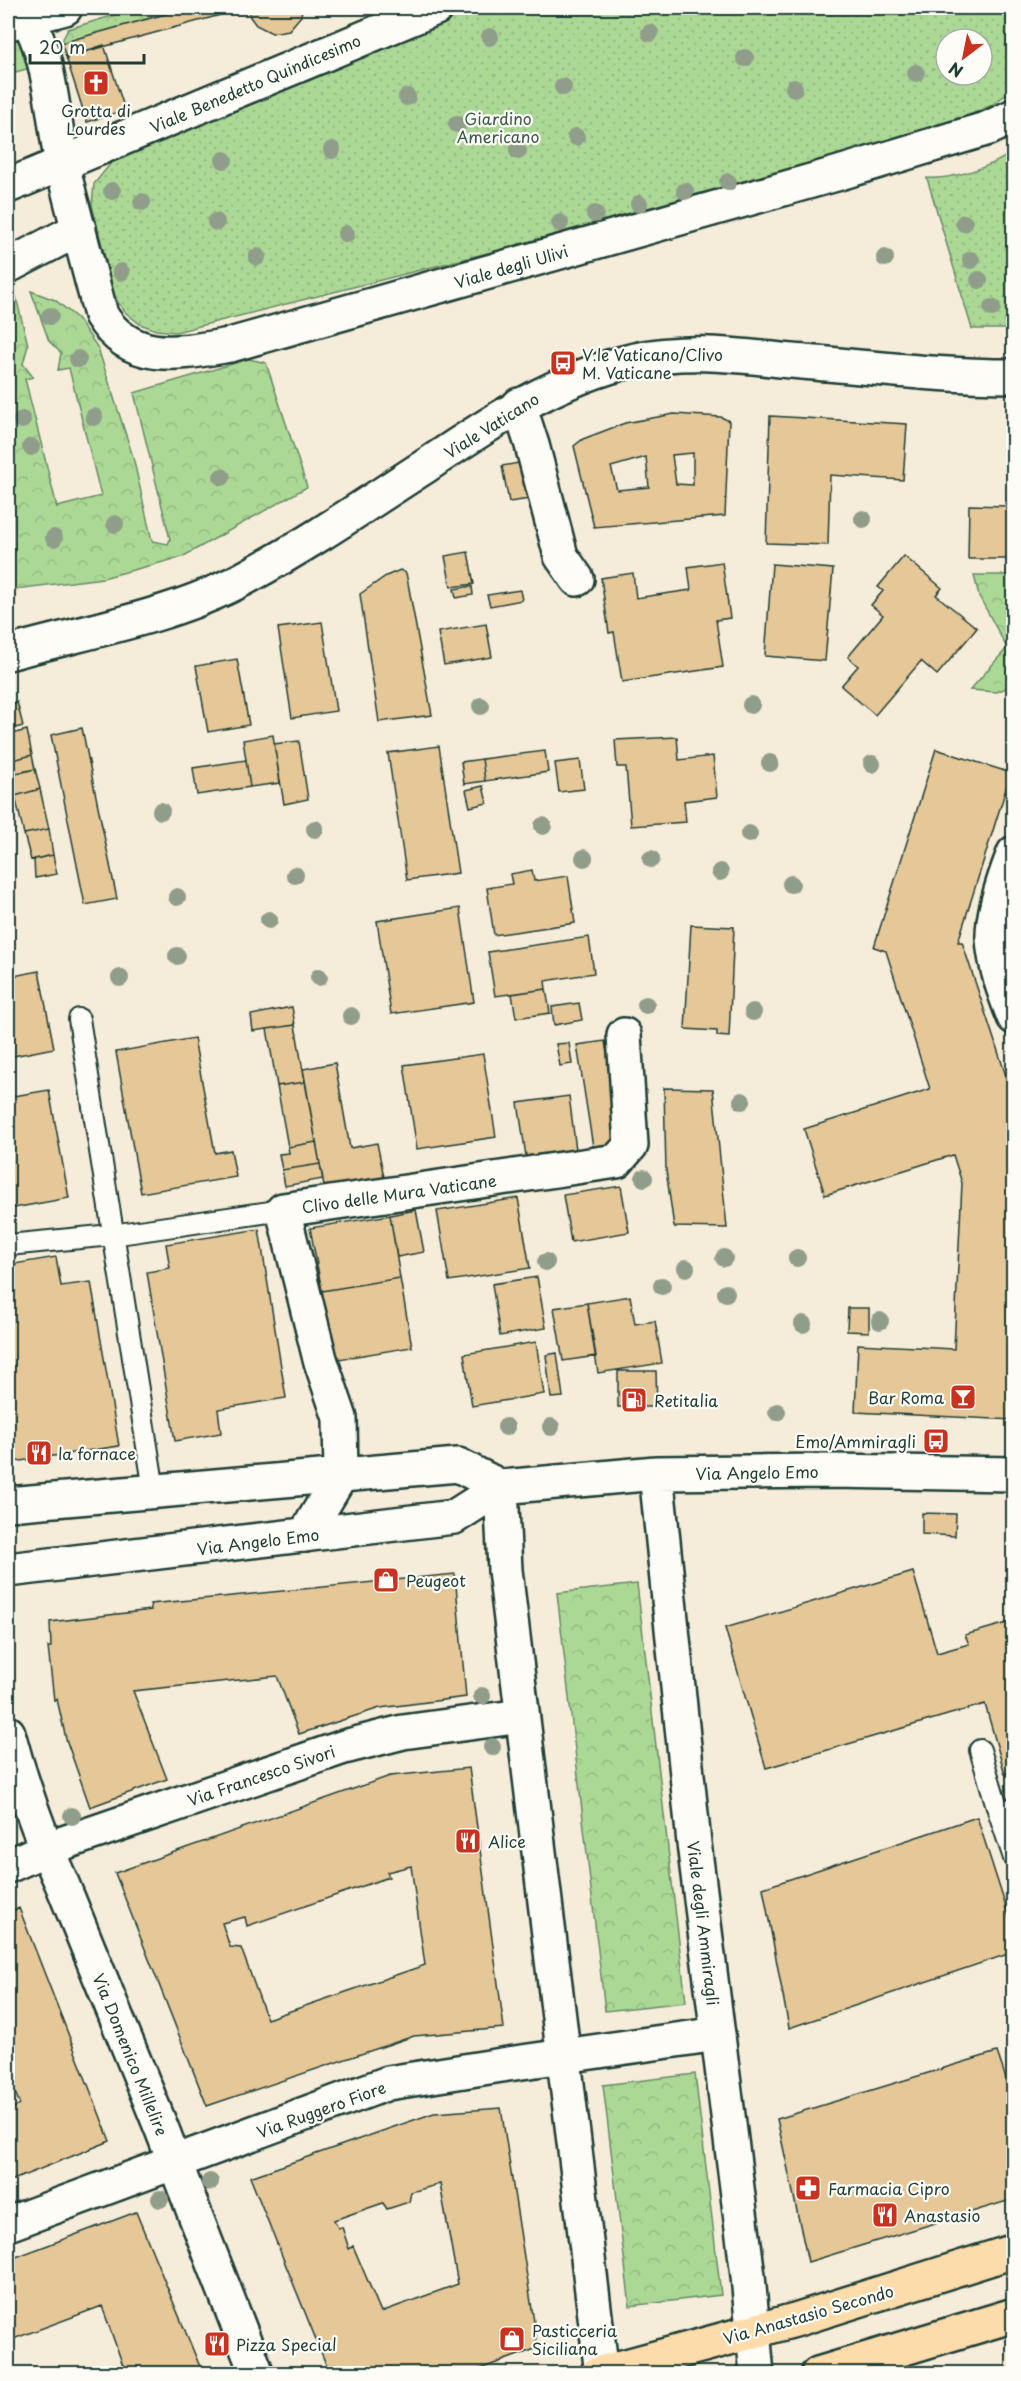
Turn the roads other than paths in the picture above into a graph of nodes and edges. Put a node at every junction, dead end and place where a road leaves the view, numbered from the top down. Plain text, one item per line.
1 (66, 8) edge
2 (436, 8) edge
3 (19, 16) edge
4 (1014, 116) edge
5 (62, 163) junction
6 (8, 186) edge
7 (79, 229) junction
8 (8, 266) edge
9 (1014, 376) edge
10 (519, 405) junction
11 (578, 579) dead end
12 (8, 653) edge
13 (1014, 853) edge
14 (1014, 1017) edge
15 (79, 1019) dead end
16 (624, 1035) dead end
17 (284, 1210) junction
18 (112, 1235) junction
19 (8, 1245) edge
20 (656, 1473) junction
21 (1014, 1474) edge
22 (341, 1475) junction
23 (501, 1487) junction
24 (154, 1490) junction
25 (8, 1504) edge
26 (305, 1535) junction
27 (8, 1570) edge
28 (522, 1716) junction
29 (8, 1733) edge
30 (980, 1750) dead end
31 (1006, 1811) edge
32 (46, 1849) junction
33 (1014, 1858) edge
34 (8, 1866) edge
35 (718, 2034) junction
36 (563, 2056) junction
37 (175, 2162) junction
38 (8, 2224) edge
39 (1014, 2251) edge
40 (1014, 2315) edge
41 (754, 2331) junction
42 (257, 2373) edge
43 (600, 2373) edge
44 (758, 2373) edge
45 (818, 2373) edge

1 - 3 street
2 - 5 street, Viale Benedetto Quindicesimo
3 - 5 street, Viale degli Ulivi
4 - 7 street, Viale degli Ulivi
5 - 6 street, Viale Benedetto Quindicesimo
5 - 7 street, Viale degli Ulivi
7 - 8 street
9 - 10 street, Viale Vaticano
10 - 11 street
10 - 12 street, Viale Vaticano
13 - 14 street
15 - 18 lane
16 - 17 street, Clivo delle Mura Vaticane
17 - 18 lane
17 - 22 street, Clivo delle Mura Vaticane
18 - 19 lane
18 - 24 lane
20 - 21 street, Via Angelo Emo
20 - 23 street, Via Angelo Emo
20 - 35 street, Viale degli Ammiragli
22 - 23 street
22 - 24 street
22 - 26 street
23 - 26 street, Via Angelo Emo
23 - 28 street
24 - 25 street
26 - 27 street, Via Angelo Emo
28 - 32 street, Via Francesco Sivori
28 - 36 street
29 - 32 street, Via Domenico Millelire
30 - 31 lane
31 - 33 lane
32 - 34 street, Via Francesco Sivori
32 - 37 street, Via Domenico Millelire
35 - 36 street, Via Ruggero Fiore
35 - 41 street, Viale degli Ammiragli
36 - 37 street, Via Ruggero Fiore
36 - 43 street
37 - 38 street, Via Ruggero Fiore
37 - 42 street, Via Domenico Millelire
39 - 41 main road, Via Anastasio Secondo
40 - 45 main road
41 - 43 main road, Via Anastasio Secondo
41 - 44 street, Viale degli Ammiragli

